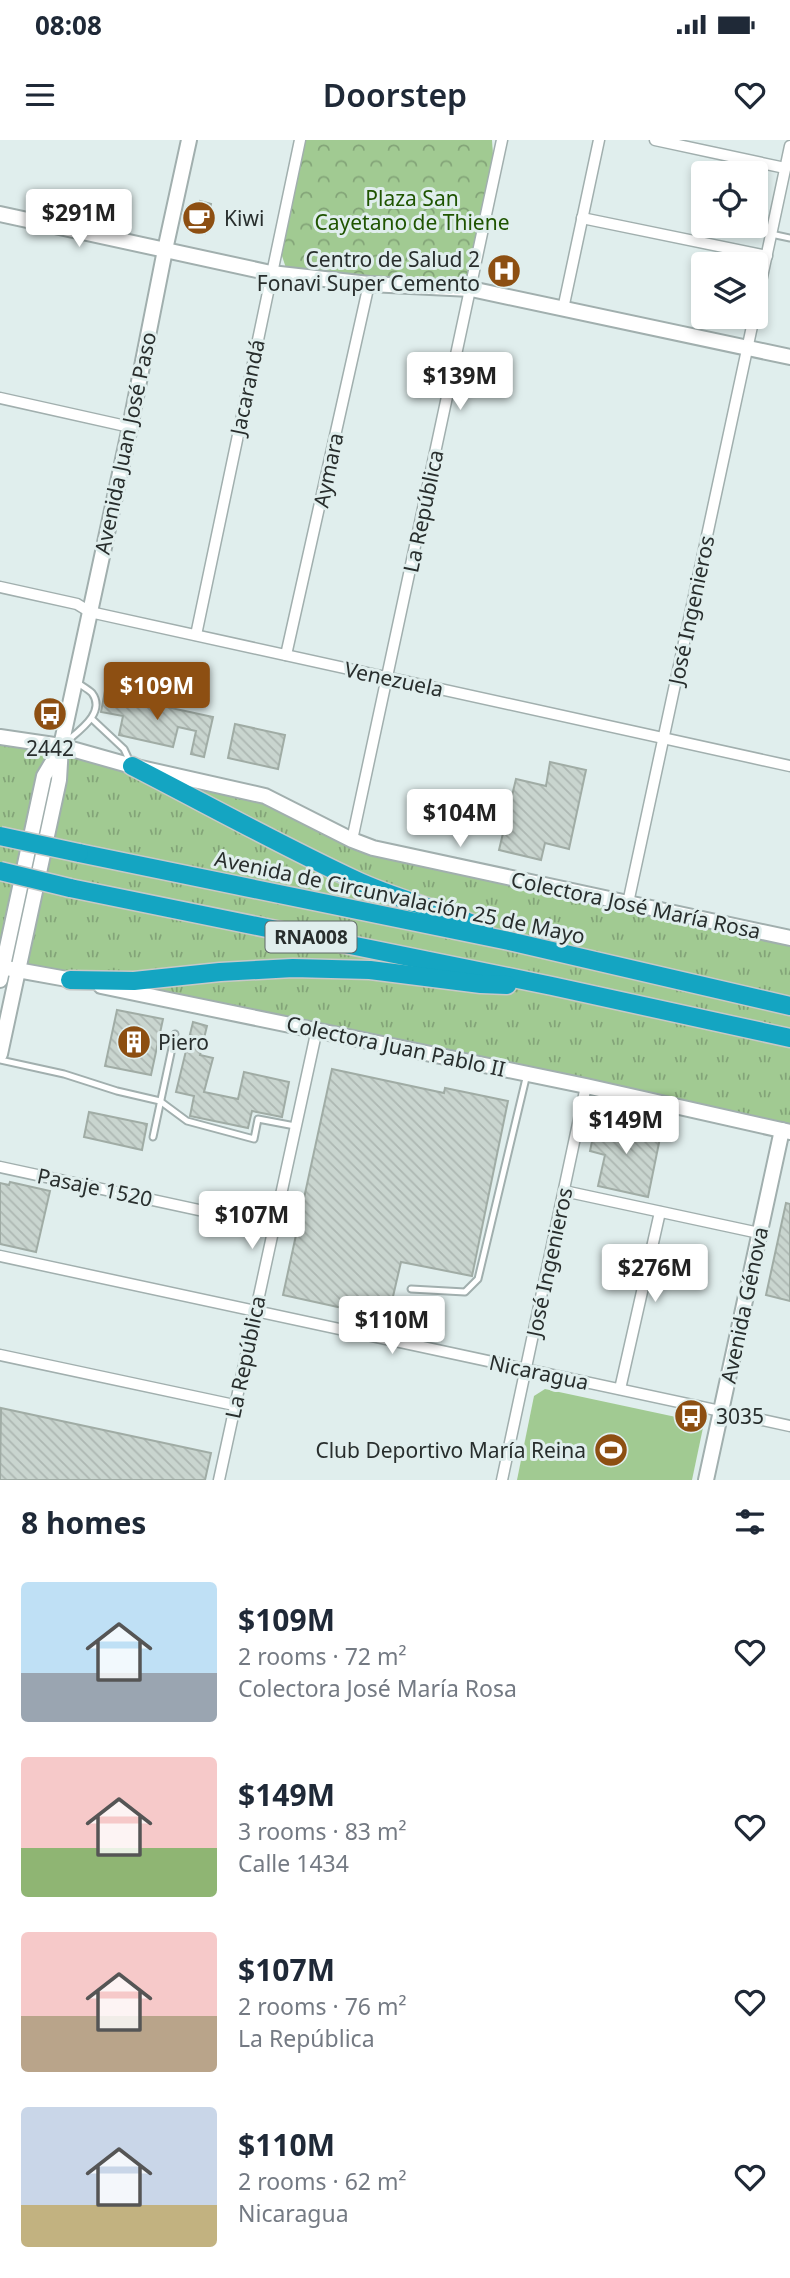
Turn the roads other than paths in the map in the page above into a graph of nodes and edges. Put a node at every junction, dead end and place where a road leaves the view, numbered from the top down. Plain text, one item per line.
1 (189, 140) edge
2 (300, 140) edge
3 (502, 140) edge
4 (599, 140) edge
5 (655, 140) edge
6 (790, 146) edge
7 (785, 168) junction
8 (0, 214) edge
9 (582, 218) junction
10 (771, 234) junction
11 (790, 237) edge
12 (165, 250) junction
13 (747, 252) edge
14 (767, 252) edge
15 (271, 273) junction
16 (369, 284) junction
17 (471, 289) junction
18 (563, 309) junction
19 (751, 329) edge
20 (747, 348) junction
21 (790, 357) edge
22 (0, 398) edge
23 (130, 427) junction
24 (0, 587) edge
25 (90, 612) junction
26 (196, 635) junction
27 (286, 655) junction
28 (387, 678) junction
29 (75, 681) junction
30 (92, 719) junction
31 (0, 737) edge
32 (663, 738) junction
33 (61, 747) junction
34 (132, 766) junction
35 (790, 766) edge
36 (0, 836) edge
37 (352, 840) junction
38 (0, 871) edge
39 (628, 904) junction
40 (790, 938) edge
41 (509, 942) junction
42 (18, 971) junction
43 (1, 972) edge
44 (71, 980) junction
45 (552, 986) junction
46 (790, 1006) edge
47 (317, 1029) junction
48 (175, 1034) dead end
49 (790, 1038) edge
50 (0, 1054) edge
51 (0, 1060) edge
52 (527, 1073) junction
53 (586, 1086) junction
54 (160, 1101) junction
55 (295, 1126) junction
56 (786, 1131) edge
57 (153, 1137) dead end
58 (0, 1167) edge
59 (564, 1191) junction
60 (660, 1212) junction
61 (273, 1226) junction
62 (759, 1233) junction
63 (0, 1256) edge
64 (411, 1289) dead end
65 (255, 1310) junction
66 (0, 1355) edge
67 (526, 1369) junction
68 (620, 1389) junction
69 (234, 1405) junction
70 (721, 1411) junction
71 (790, 1426) edge
72 (219, 1480) edge
73 (502, 1480) edge
74 (706, 1480) edge

1 - 12 main road, Avenida Juan José Paso
2 - 15 street, Jacarandá
3 - 17 street, La República
4 - 9 street
5 - 7 street
6 - 7 street
7 - 10 street
8 - 12 main road
9 - 13 street
9 - 18 street
10 - 11 lane
10 - 14 street
12 - 15 main road
12 - 23 main road, Avenida Juan José Paso
15 - 16 main road
15 - 26 street, Jacarandá
16 - 17 main road
16 - 27 street, Aymara
17 - 18 main road
17 - 28 street, La República
18 - 20 main road
19 - 20 street, José Ingenieros
20 - 21 main road
20 - 32 street, José Ingenieros
22 - 23 street
23 - 25 main road, Avenida Juan José Paso
24 - 25 street, Venezuela
25 - 26 street, Venezuela
25 - 29 main road, Avenida Juan José Paso
26 - 27 street, Venezuela
27 - 28 street, Venezuela
28 - 32 street, Venezuela
28 - 37 street, La República
29 - 30 lane
29 - 33 main road, Avenida Juan José Paso
30 - 33 lane
30 - 34 lane
31 - 33 main road, Colectora José María Rosa
32 - 35 street, Venezuela
32 - 39 street, José Ingenieros
33 - 34 main road, Colectora José María Rosa
33 - 42 main road, Avenida Juan José Paso
33 - 43 main road, Avenida Juan José Paso
34 - 37 main road, Colectora José María Rosa
34 - 41 highway
36 - 41 highway, Avenida de Circunvalación 25 de Mayo / RNA008, bridge
37 - 39 main road, Colectora José María Rosa
38 - 45 highway, RNA008, bridge
39 - 40 main road, Colectora José María Rosa
41 - 46 highway, Avenida de Circunvalación 25 de Mayo / RNA008
42 - 43 main road, Colectora Juan Pablo II
42 - 44 main road, Colectora Juan Pablo II
42 - 50 main road, Avenida Juan José Paso
44 - 45 highway
44 - 47 main road, Colectora Juan Pablo II
45 - 49 highway, RNA008
47 - 52 main road, Colectora Juan Pablo II
47 - 55 street, La República
48 - 54 lane
51 - 54 lane
52 - 53 main road, Colectora Juan Pablo II
52 - 64 lane
53 - 56 main road, Colectora Juan Pablo II
53 - 59 street, José Ingenieros
54 - 55 lane
54 - 57 lane
55 - 61 street, La República
56 - 62 main road, Avenida Génova
58 - 61 street, Pasaje 1520
59 - 60 street
59 - 67 street, José Ingenieros
60 - 62 street
60 - 68 street
61 - 65 street, La República
62 - 70 main road, Avenida Génova
63 - 65 street, Nicaragua
65 - 67 street, Nicaragua
65 - 69 street, La República
66 - 69 street
67 - 68 street, Nicaragua
67 - 73 street, José Ingenieros
68 - 70 street, Nicaragua
69 - 72 street, La República
70 - 71 street, Nicaragua
70 - 74 main road, Avenida Génova

